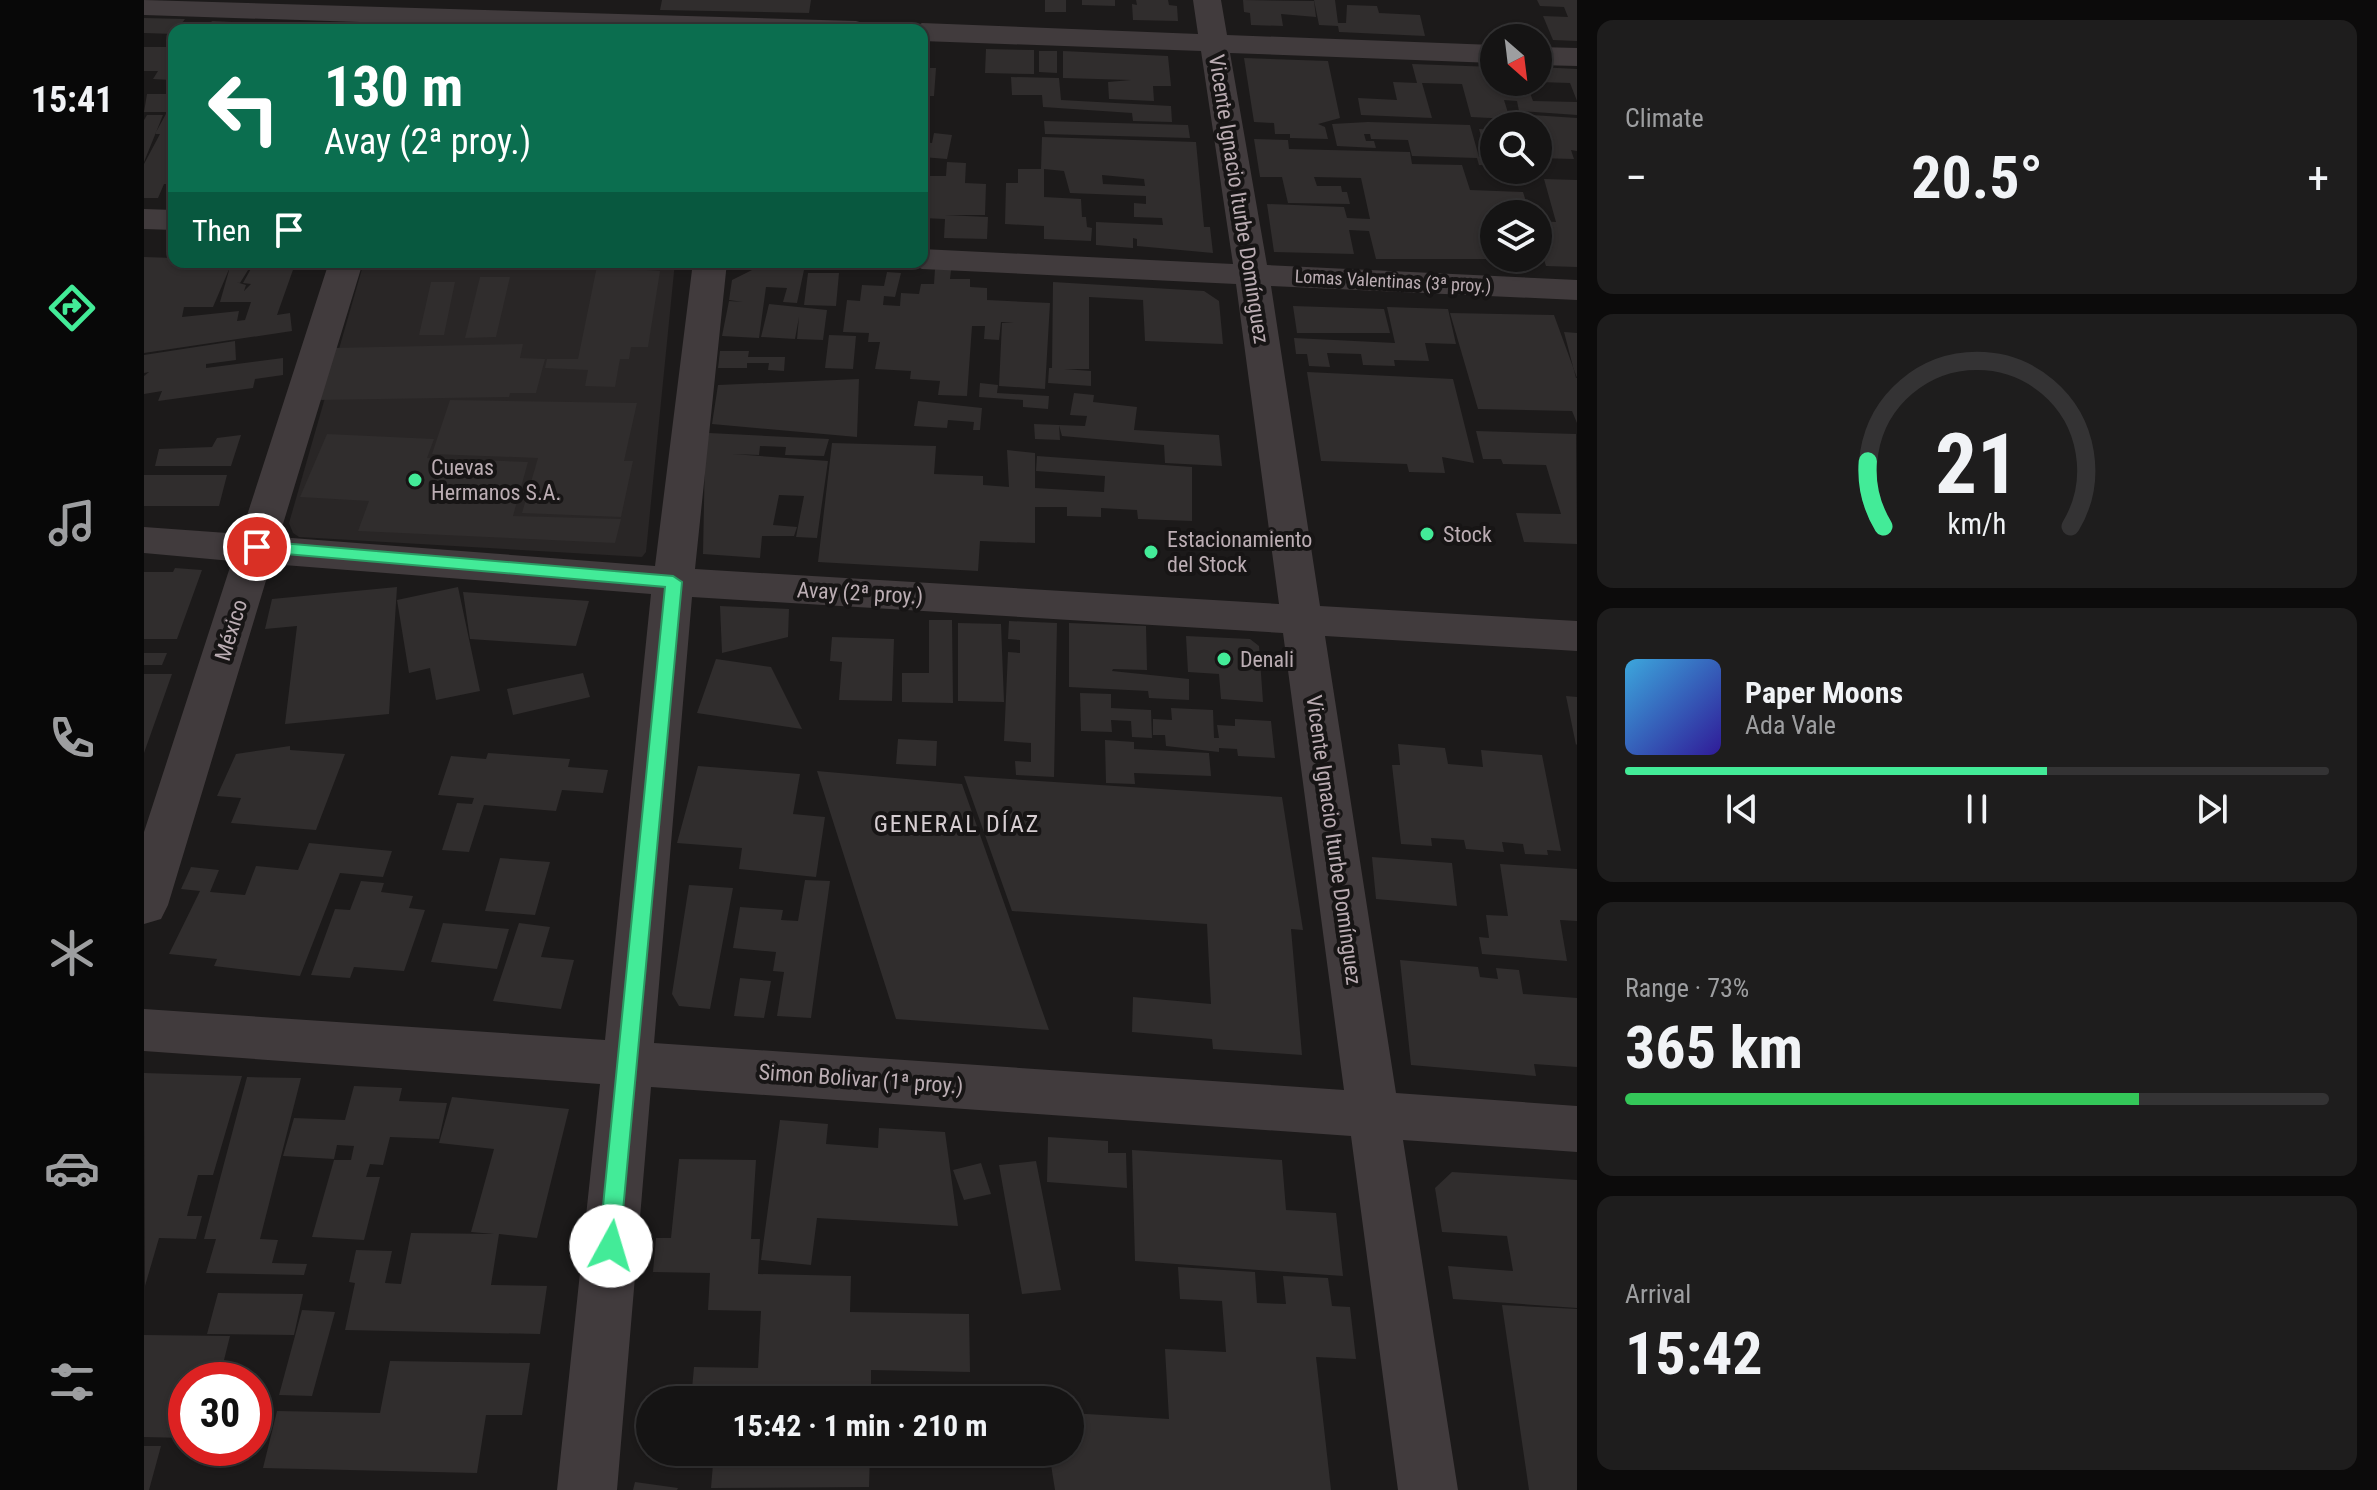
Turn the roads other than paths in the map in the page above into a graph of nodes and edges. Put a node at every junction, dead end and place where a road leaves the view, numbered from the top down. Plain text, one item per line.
1 (831, 0) edge
2 (1207, 0) edge
3 (144, 6) edge
4 (447, 15) edge
5 (676, 24) edge
6 (829, 24) edge
7 (928, 32) edge
8 (1215, 44) junction
9 (1480, 53) edge
10 (1552, 56) edge
11 (1577, 57) edge
12 (144, 219) edge
13 (168, 220) edge
14 (928, 259) edge
15 (344, 268) edge
16 (709, 268) edge
17 (1252, 275) junction
18 (1577, 290) edge
19 (144, 540) edge
20 (257, 547) junction
21 (673, 582) junction
22 (1302, 620) junction
23 (1577, 636) edge
24 (144, 905) edge
25 (144, 1030) edge
26 (628, 1063) junction
27 (1374, 1114) junction
28 (1577, 1129) edge
29 (587, 1490) edge
30 (1428, 1490) edge

1 - 6 street
2 - 8 street, Vicente Ignacio Iturbe Domínguez
3 - 4 street
4 - 5 street
7 - 8 street
8 - 9 street
8 - 17 street, Vicente Ignacio Iturbe Domínguez
10 - 11 street
12 - 13 street
14 - 17 street, Lomas Valentinas (3ª proy.)
15 - 20 street, México
16 - 21 street
17 - 18 street, Lomas Valentinas (3ª proy.)
17 - 22 street, Vicente Ignacio Iturbe Domínguez
19 - 20 street, Avay (2ª proy.)
20 - 21 street, Avay (2ª proy.)
20 - 24 street, México
21 - 22 street, Avay (2ª proy.)
21 - 26 street
22 - 23 street, Avay (2ª proy.)
22 - 27 street, Vicente Ignacio Iturbe Domínguez
25 - 26 street, Simon Bolivar (1ª proy.)
26 - 27 street, Simon Bolivar (1ª proy.)
26 - 29 street
27 - 28 street, Simon Bolivar (1ª proy.)
27 - 30 street, Vicente Ignacio Iturbe Domínguez

